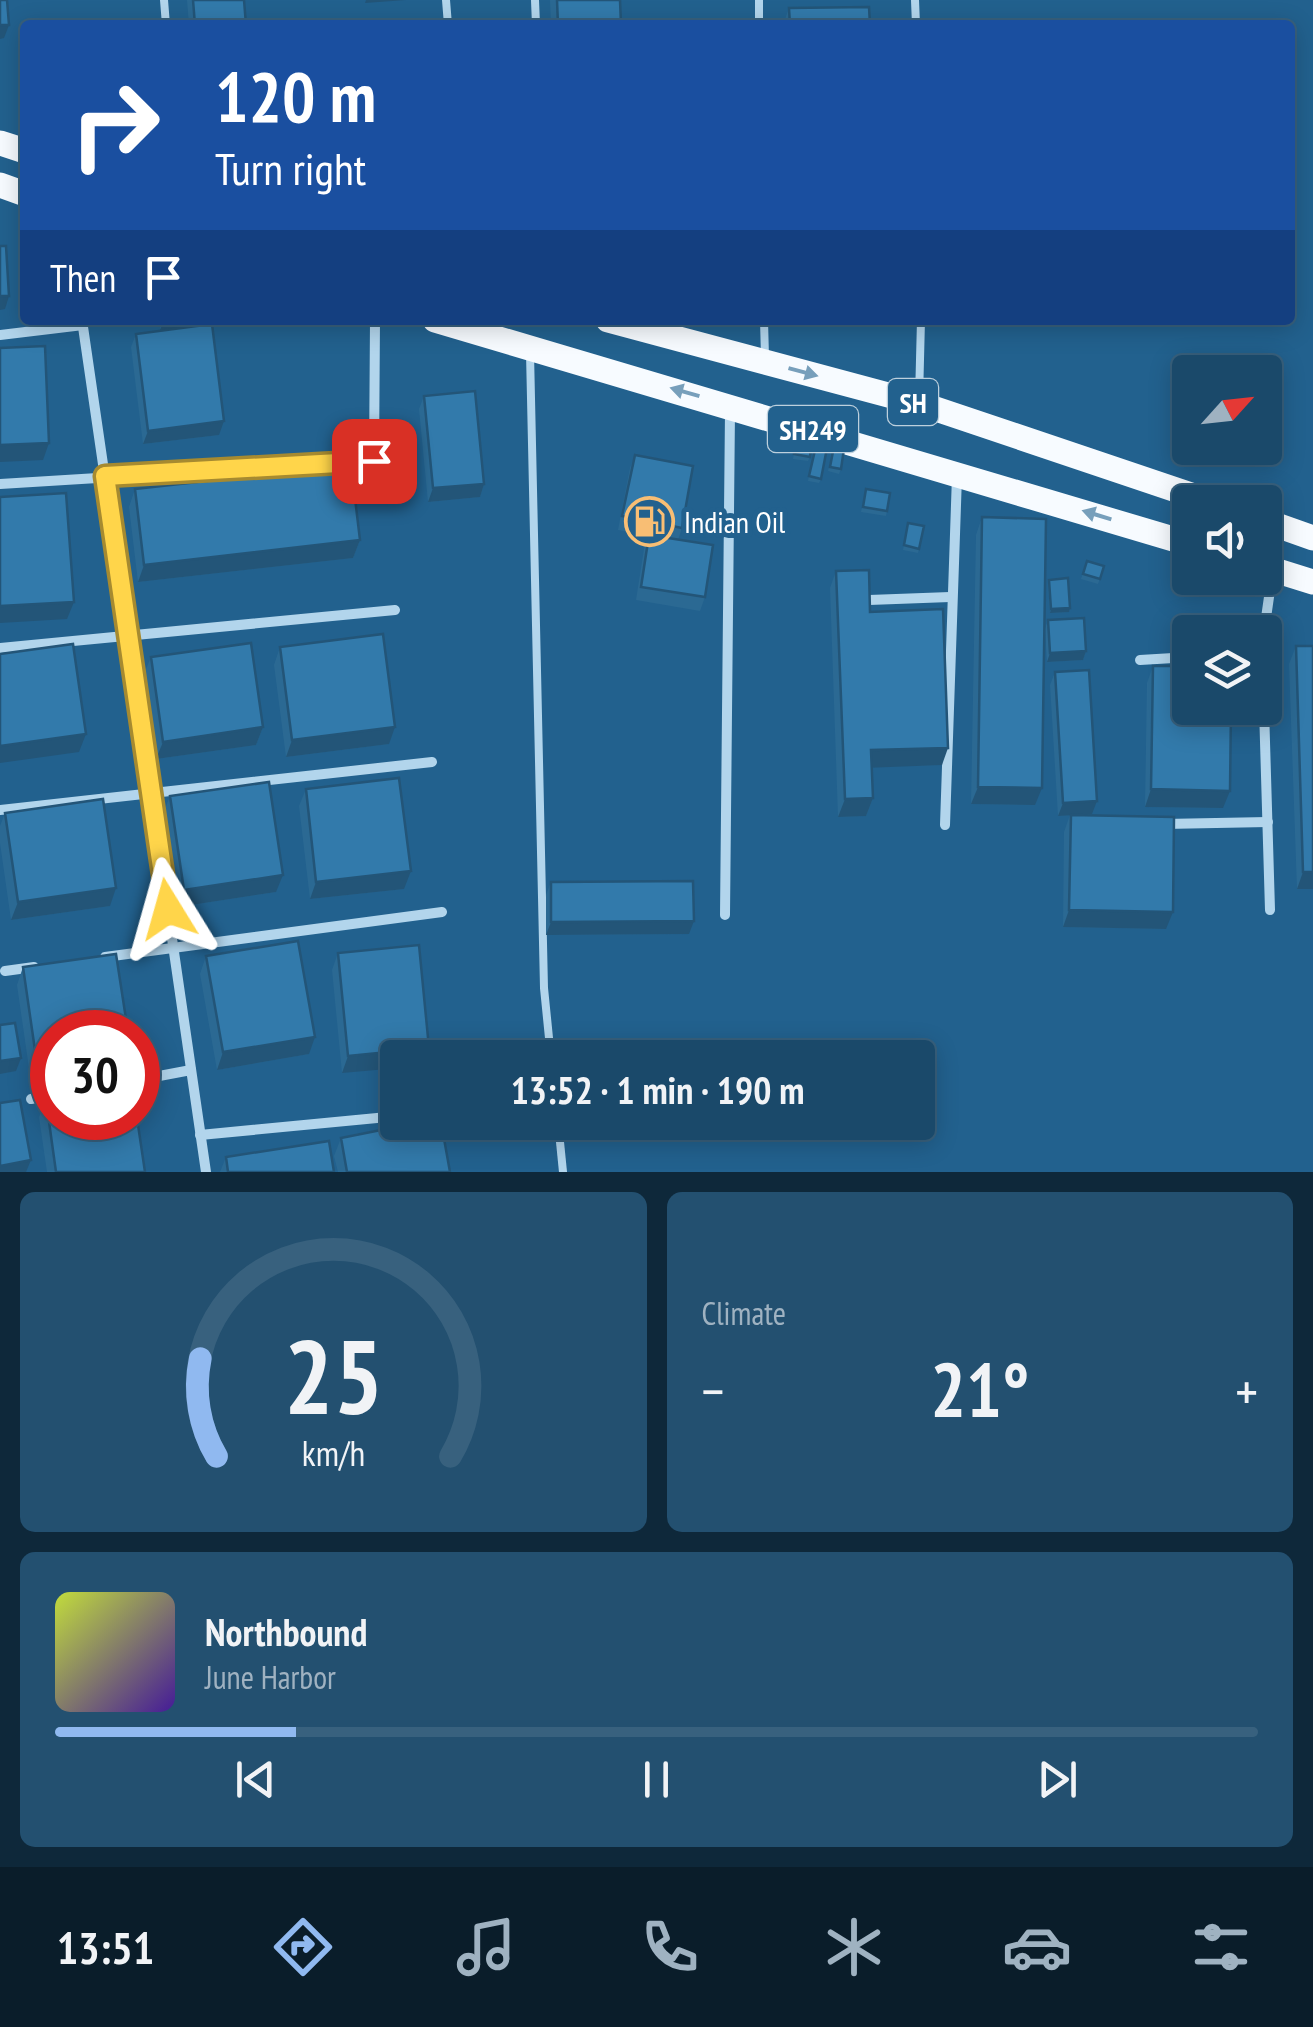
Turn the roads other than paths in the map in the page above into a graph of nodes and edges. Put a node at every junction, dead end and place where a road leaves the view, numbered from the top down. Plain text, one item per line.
1 (64, 325) edge
2 (83, 325) edge
3 (375, 325) edge
4 (451, 325) edge
5 (627, 325) edge
6 (764, 325) edge
7 (921, 325) edge
8 (0, 335) edge
9 (530, 348) junction
10 (765, 362) junction
11 (918, 403) junction
12 (731, 405) junction
13 (957, 472) junction
14 (105, 476) junction
15 (0, 484) edge
16 (1172, 489) edge
17 (1282, 527) edge
18 (1172, 538) edge
19 (1313, 538) edge
20 (1282, 572) edge
21 (1313, 582) edge
22 (950, 598) junction
23 (868, 600) edge
24 (395, 610) dead end
25 (128, 636) junction
26 (0, 648) edge
27 (1172, 658) edge
28 (1140, 660) dead end
29 (1265, 725) edge
30 (432, 762) dead end
31 (151, 793) junction
32 (0, 810) edge
33 (1268, 822) junction
34 (945, 824) dead end
35 (1150, 824) edge
36 (1270, 910) dead end
37 (442, 912) dead end
38 (725, 915) dead end
39 (173, 948) junction
40 (98, 958) edge
41 (42, 966) edge
42 (5, 971) dead end
43 (549, 1040) edge
44 (191, 1070) junction
45 (160, 1076) edge
46 (380, 1118) edge
47 (200, 1135) junction
48 (560, 1140) edge
49 (206, 1172) edge
50 (563, 1172) edge

1 - 8 street
2 - 14 street
3 - 14 street
4 - 9 main road, SH249
5 - 10 main road, SH
6 - 10 lane
7 - 11 lane
12 -> 9 main road, SH249
9 - 43 lane
10 -> 11 main road, SH
11 - 16 main road, SH
12 - 13 main road, SH249
12 - 38 street
18 -> 13 main road, SH249
13 - 22 street
14 - 15 street
14 - 25 street
17 - 19 main road
20 - 21 main road
22 - 23 street
22 - 34 street
24 - 25 street
25 - 26 street
25 - 31 street
27 - 28 street
29 - 33 street
30 - 31 street
31 - 32 street
31 - 39 street
33 - 35 street
33 - 36 street
37 - 39 street
39 - 40 street
39 - 44 street
41 - 42 street
44 - 45 street
44 - 47 street
46 - 47 street
47 - 49 street
48 - 50 lane

